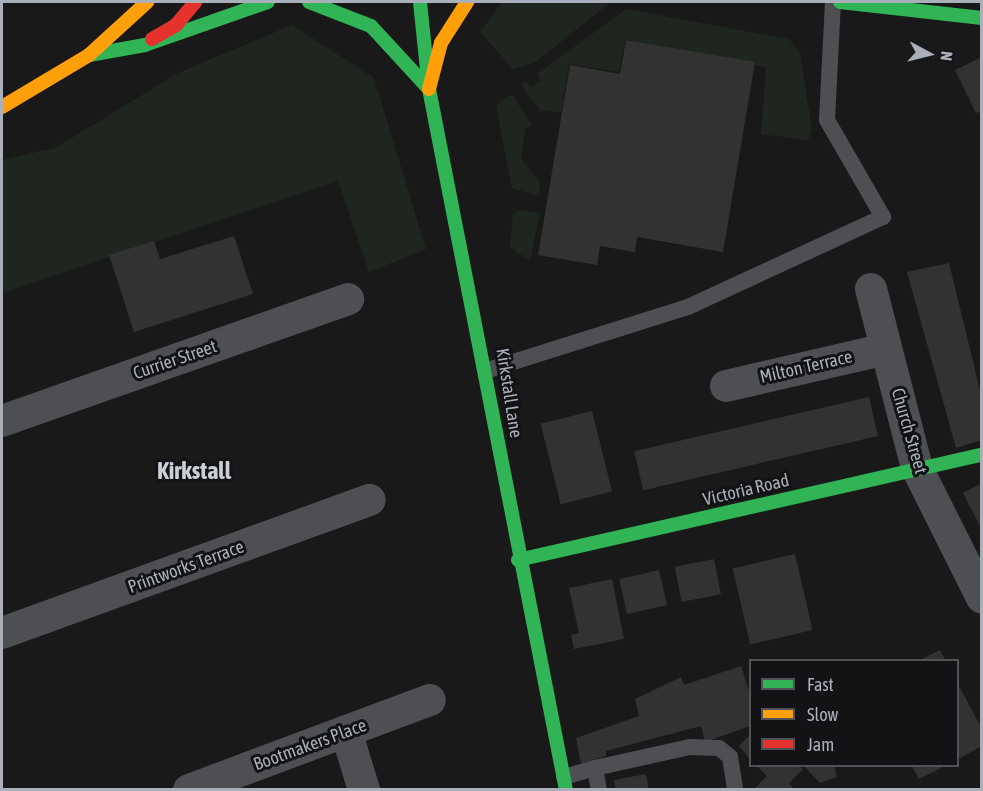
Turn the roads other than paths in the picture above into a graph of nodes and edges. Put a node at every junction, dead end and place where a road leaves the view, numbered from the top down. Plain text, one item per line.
1 (124, 2) edge
2 (147, 2) edge
3 (195, 2) edge
4 (241, 2) edge
5 (264, 2) edge
6 (309, 2) edge
7 (420, 2) edge
8 (467, 2) edge
9 (832, 2) edge
10 (840, 2) edge
11 (981, 18) edge
12 (106, 37) junction
13 (145, 45) junction
14 (89, 55) junction
15 (429, 89) junction
16 (2, 107) edge
17 (871, 289) dead end
18 (348, 299) dead end
19 (886, 349) junction
20 (488, 370) junction
21 (726, 386) dead end
22 (2, 421) edge
23 (981, 455) edge
24 (917, 468) junction
25 (370, 500) dead end
26 (518, 560) junction
27 (981, 598) edge
28 (2, 633) edge
29 (430, 700) dead end
30 (346, 731) junction
31 (595, 768) junction
32 (565, 783) edge
33 (189, 789) edge
34 (364, 789) edge
35 (599, 789) edge
36 (735, 789) edge

1 - 12 main road
2 - 12 main road
3 - 13 main road
4 - 5 main road
5 - 13 main road
6 - 15 main road
7 - 15 main road, Kirkstall Lane
8 - 15 main road
9 - 20 lane
10 - 11 main road
12 - 14 main road
13 - 14 main road
14 - 16 main road
15 - 20 main road, Kirkstall Lane
17 - 19 street, Church Street
18 - 22 street, Currier Street
19 - 21 street, Milton Terrace
19 - 24 street, Church Street
20 - 26 main road, Kirkstall Lane
23 - 24 main road, Victoria Road
24 - 26 main road, Victoria Road
24 - 27 street, Church Street
25 - 28 street, Printworks Terrace
26 - 32 main road, Kirkstall Lane
29 - 30 street, Bootmakers Place
30 - 33 street, Bootmakers Place
30 - 34 street
31 - 32 lane
31 - 35 lane
31 - 36 lane

